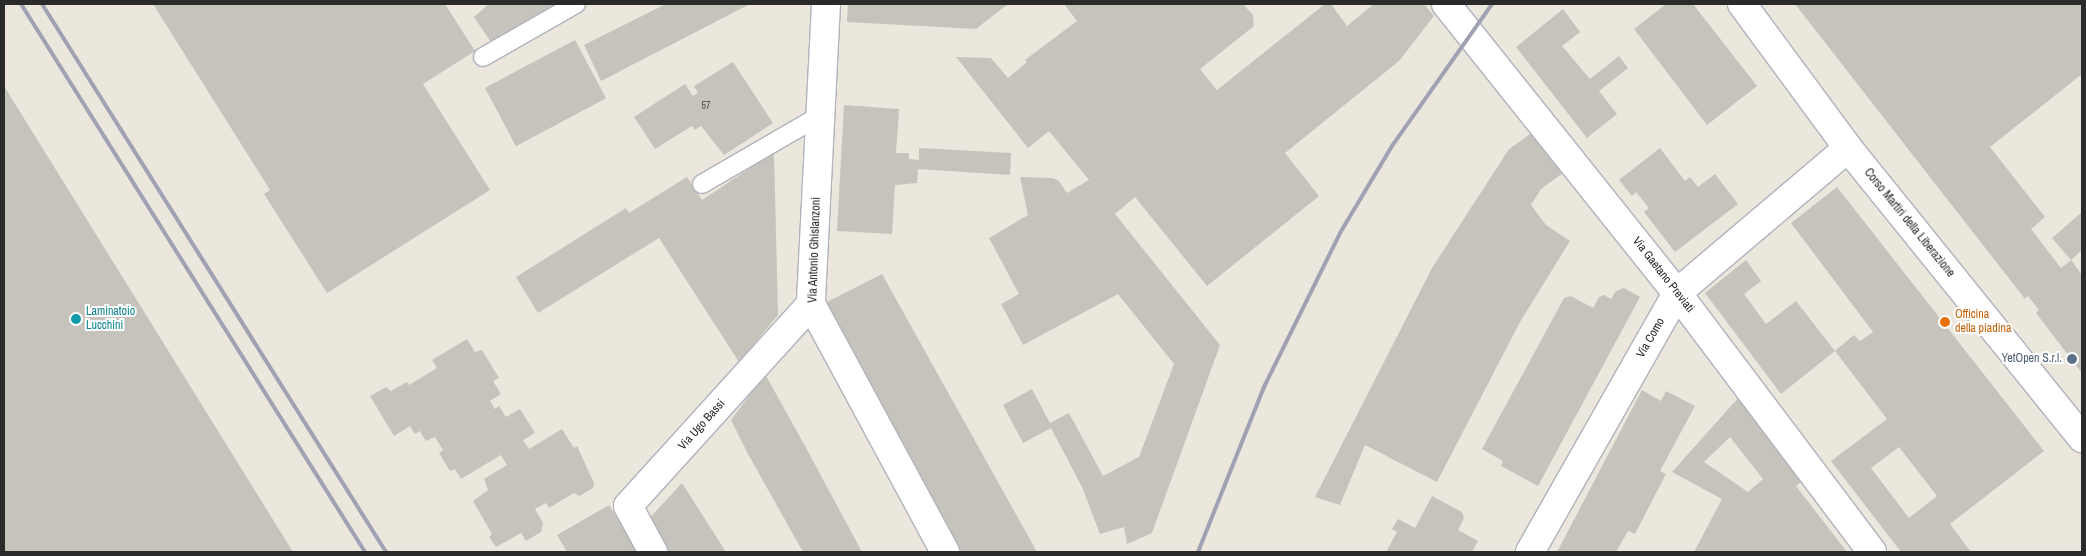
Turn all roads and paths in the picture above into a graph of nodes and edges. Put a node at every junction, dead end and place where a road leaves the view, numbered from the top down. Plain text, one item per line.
1 (576, 4) edge
2 (826, 4) edge
3 (1446, 4) edge
4 (1742, 4) edge
5 (483, 57) dead end
6 (820, 115) junction
7 (1848, 148) junction
8 (702, 184) dead end
9 (1677, 292) junction
10 (811, 304) junction
11 (2082, 438) edge
12 (653, 552) edge
13 (945, 552) edge
14 (1530, 552) edge
15 (1872, 552) edge

1 - 5 lane
2 - 6 street, Via Antonio Ghislanzoni
3 - 9 street, Via Gaetano Previati
4 - 7 street, Corso Martiri della Liberazione
6 - 8 lane
6 - 10 street, Via Antonio Ghislanzoni
7 - 9 street, Via Como
7 - 11 street, Corso Martiri della Liberazione
9 - 14 street, Via Como
9 - 15 street, Via Gaetano Previati
10 - 12 street, Via Ugo Bassi
10 - 13 street, Via Antonio Ghislanzoni

